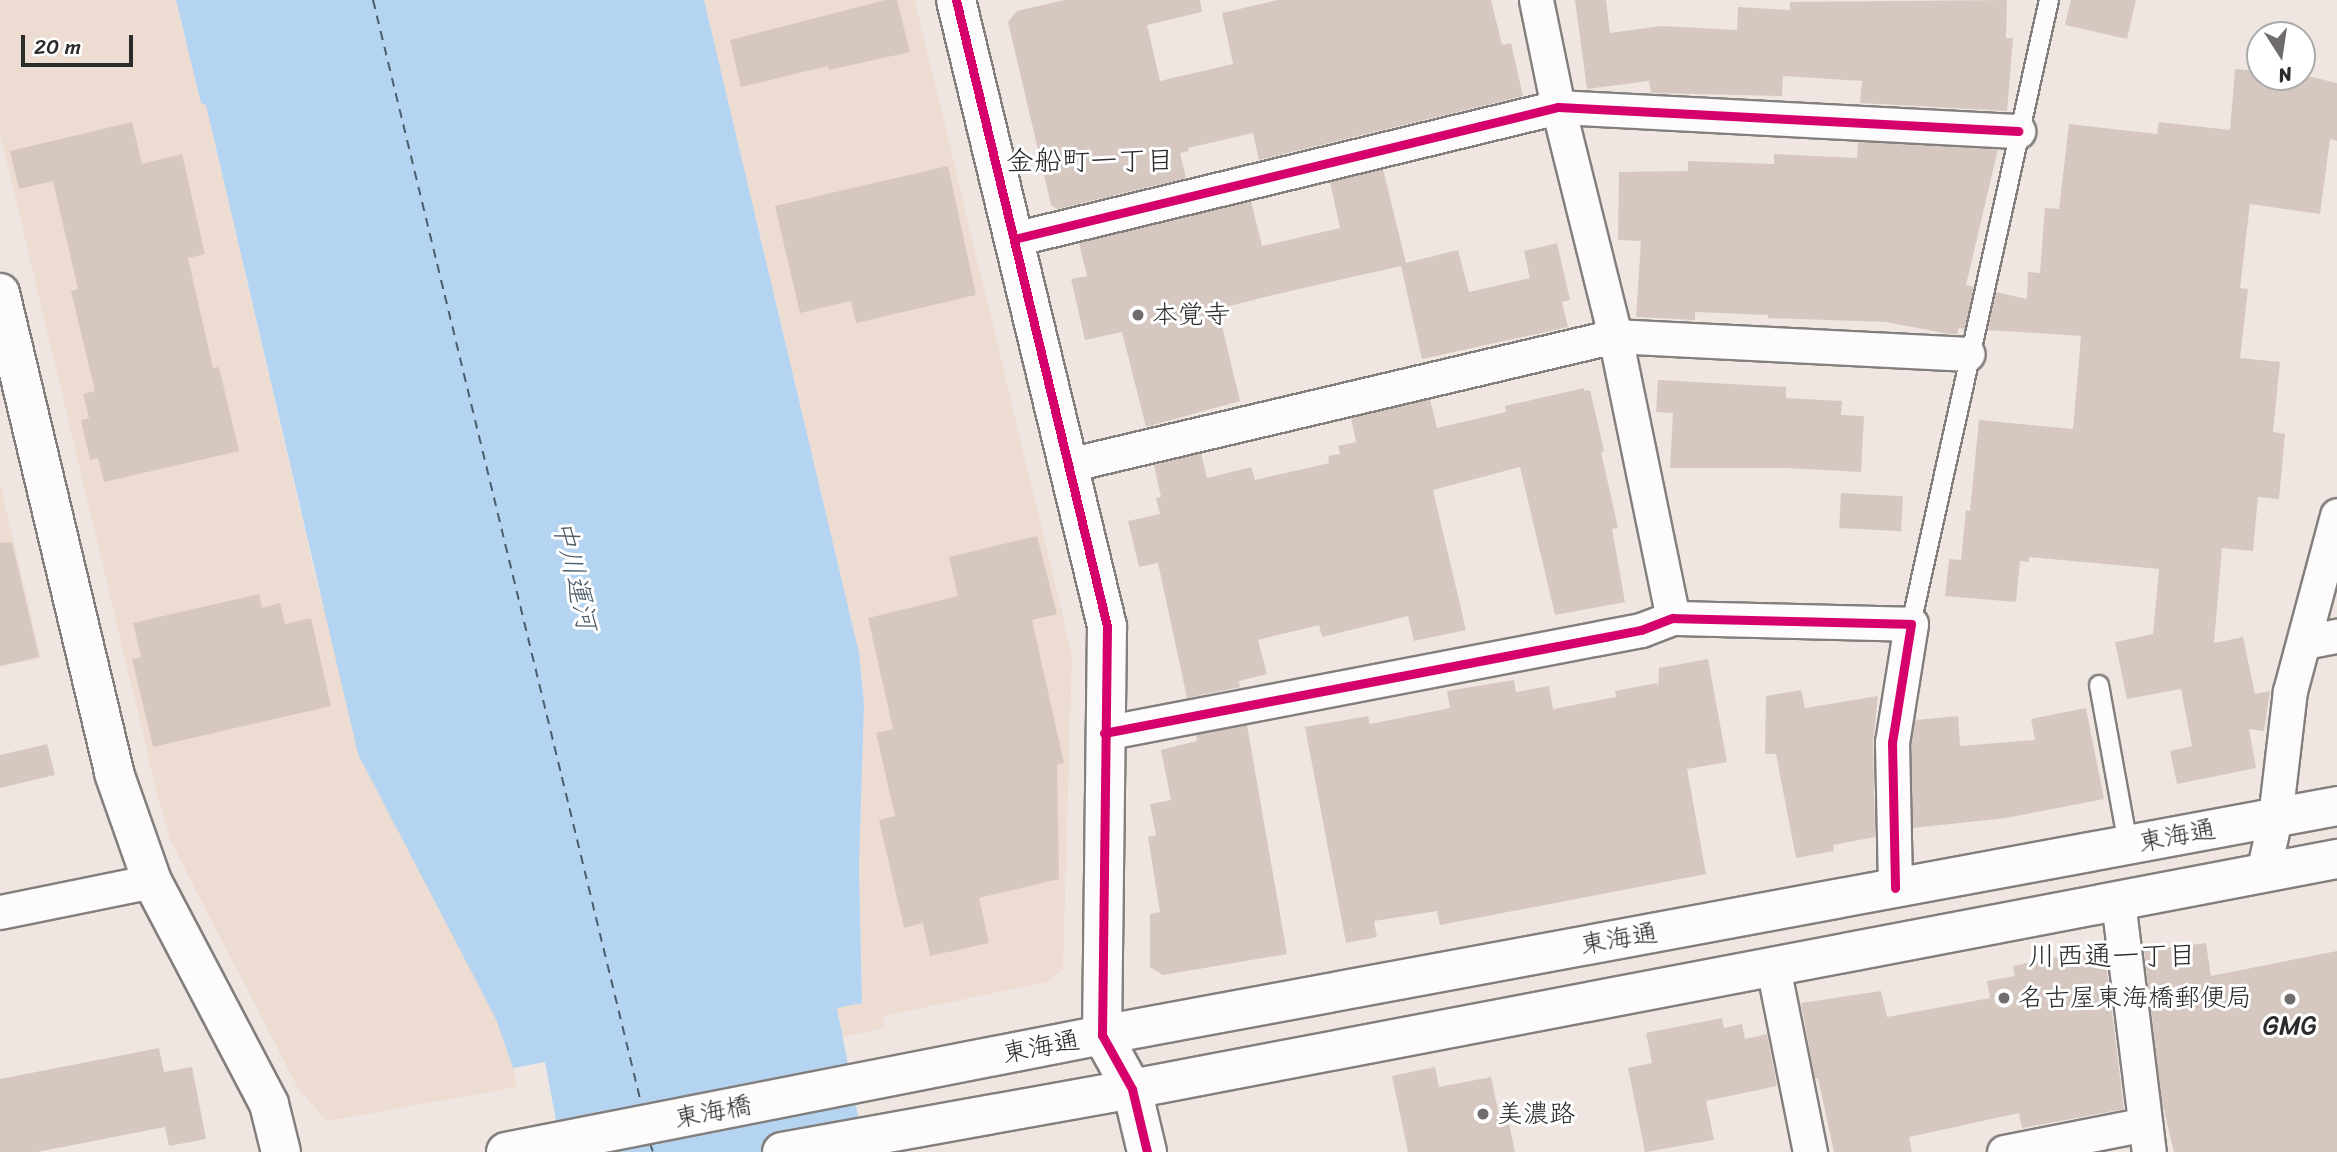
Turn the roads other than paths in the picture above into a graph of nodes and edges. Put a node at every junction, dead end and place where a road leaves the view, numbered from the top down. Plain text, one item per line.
1 (1536, 0) edge
2 (2049, 0) edge
3 (961, 1) edge
4 (1558, 107) junction
5 (2018, 131) junction
6 (1014, 239) junction
7 (0, 293) edge
8 (1615, 337) junction
9 (1968, 354) junction
10 (1068, 465) junction
11 (2337, 515) edge
12 (1673, 618) junction
13 (1911, 624) junction
14 (2337, 636) edge
15 (2305, 642) junction
16 (2099, 685) dead end
17 (1104, 733) junction
18 (2337, 806) edge
19 (2275, 818) junction
20 (2128, 845) junction
21 (2337, 859) edge
22 (2263, 873) junction
23 (152, 881) junction
24 (1895, 888) junction
25 (2118, 901) junction
26 (0, 912) edge
27 (1773, 967) junction
28 (1102, 1035) junction
29 (902, 1075) joint
30 (1132, 1089) junction
31 (2147, 1138) edge
32 (515, 1150) edge
33 (281, 1152) edge
34 (782, 1152) edge
35 (1147, 1152) edge
36 (1811, 1152) edge
37 (2004, 1152) edge

1 - 4 street
2 - 5 lane
3 - 6 main road
4 - 5 street
4 - 6 street
4 - 8 street
5 - 9 lane
6 - 10 main road
7 - 23 main road
8 - 9 street
8 - 10 street
8 - 12 street
9 - 13 lane
10 - 17 main road
11 - 15 street
12 - 13 street
12 - 17 street
13 - 24 street
14 - 15 street
15 - 19 street
16 - 20 lane
17 - 28 main road
18 - 19 main road, 東海通
19 - 20 main road, 東海通
19 - 22 street
20 - 24 main road, 東海通
21 - 22 main road
22 - 25 main road
23 - 26 street
23 - 33 main road
24 - 28 main road, 東海通
25 - 27 main road
25 - 31 street
27 - 30 main road
27 - 36 street
28 - 29 main road, 東海通
28 - 30 main road
29 - 32 main road, 東海橋
30 - 34 main road
30 - 35 main road
31 - 37 street

